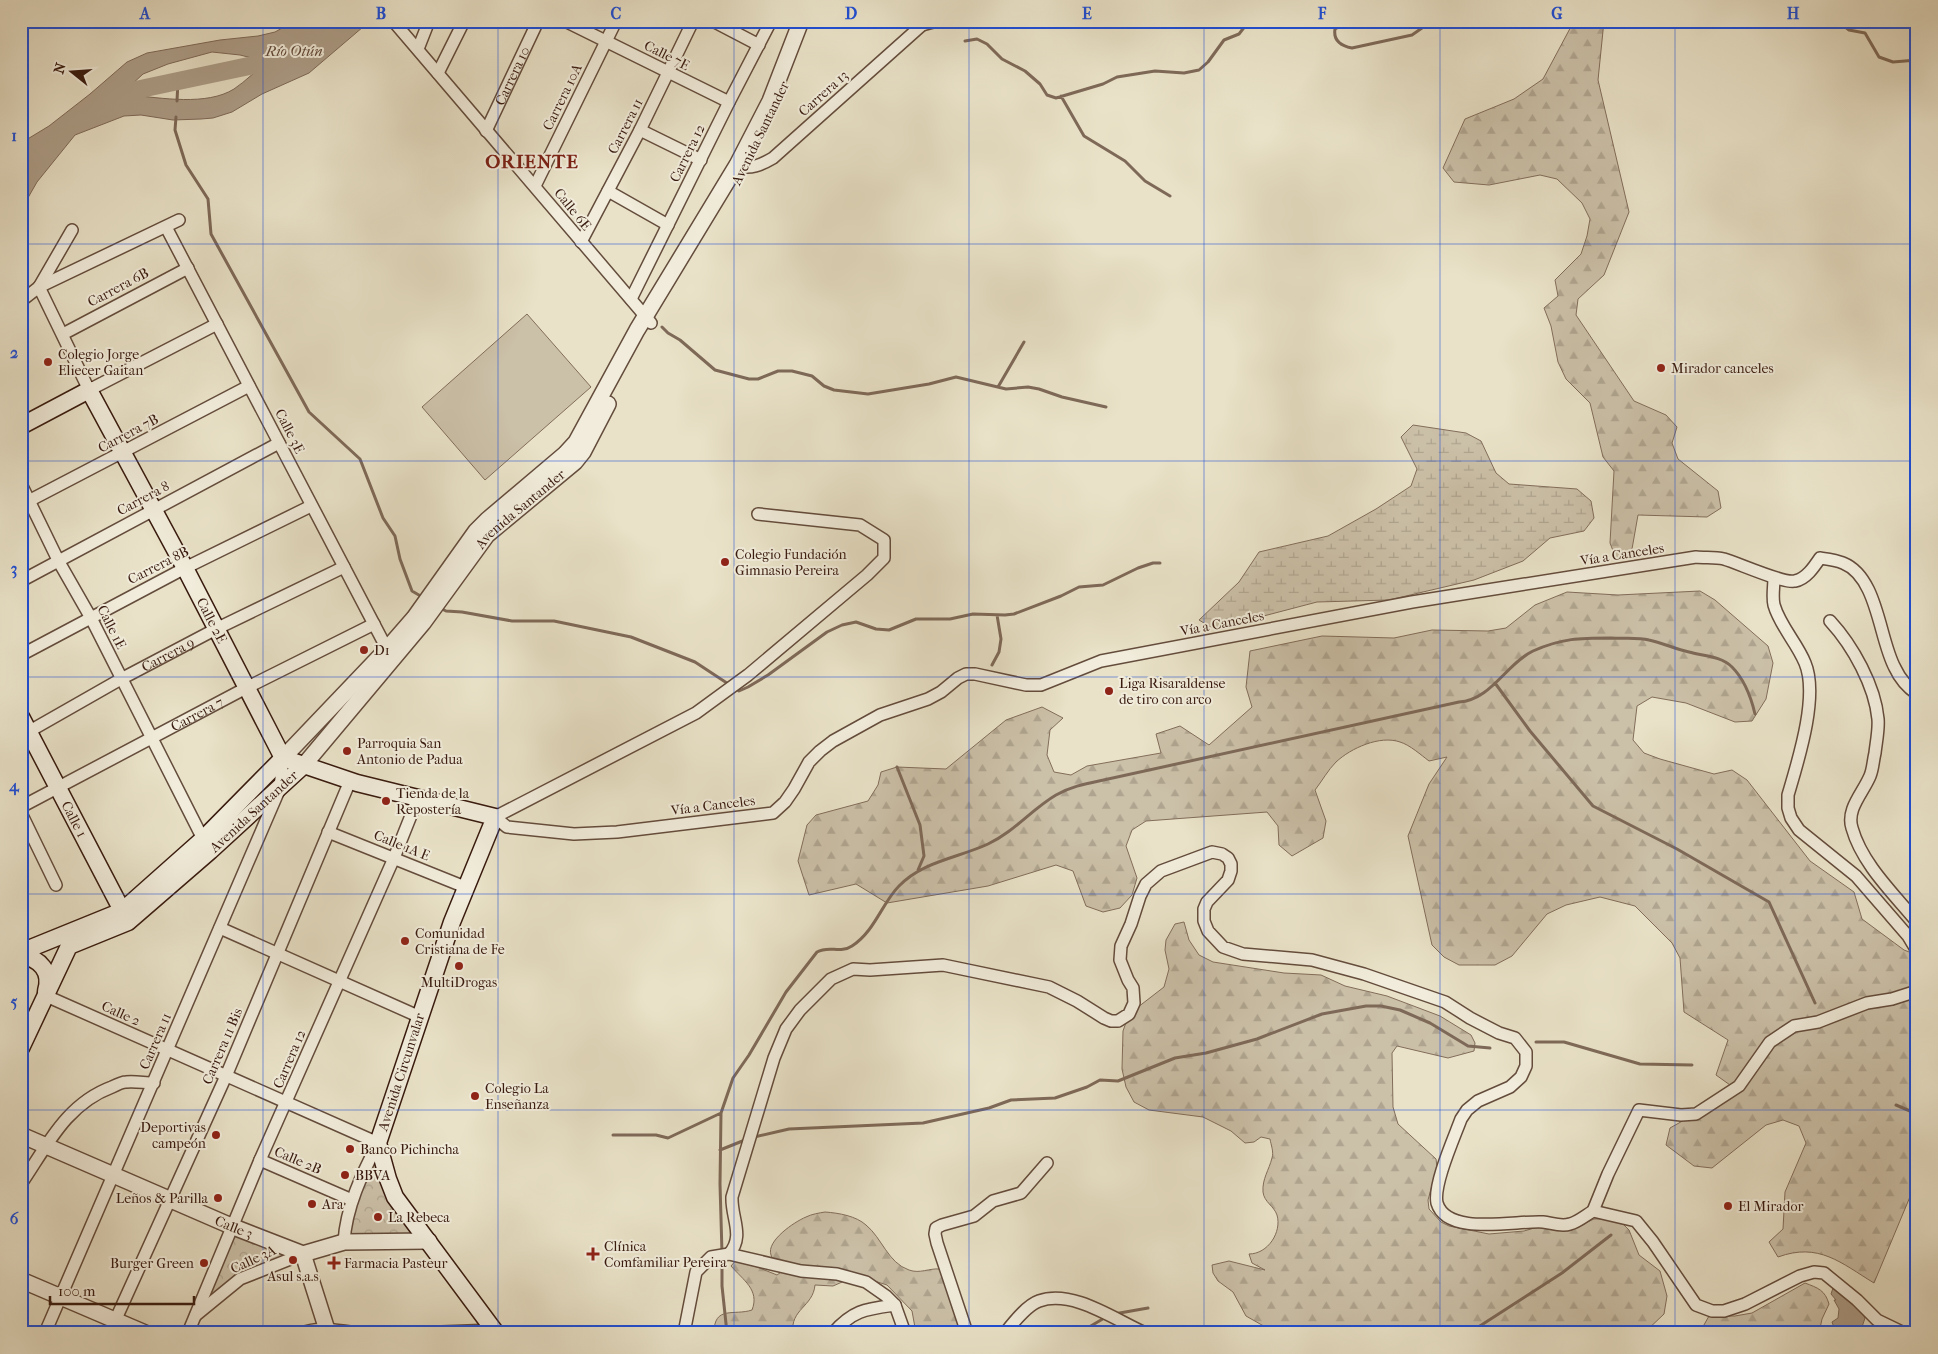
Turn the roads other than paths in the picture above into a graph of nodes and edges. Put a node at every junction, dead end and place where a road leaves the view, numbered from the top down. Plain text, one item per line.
1 (429, 21) edge
2 (464, 21) edge
3 (538, 21) edge
4 (565, 21) edge
5 (616, 21) edge
6 (693, 21) edge
7 (713, 21) edge
8 (771, 21) edge
9 (801, 21) edge
10 (809, 21) edge
11 (904, 21) edge
12 (937, 21) edge
13 (394, 22) edge
14 (922, 25) junction
15 (607, 41) junction
16 (759, 45) junction
17 (418, 49) junction
18 (668, 72) junction
19 (438, 73) junction
20 (729, 102) junction
21 (486, 130) junction
22 (640, 130) junction
23 (701, 160) junction
24 (742, 166) junction
25 (535, 186) junction
26 (608, 191) junction
27 (179, 220) dead end
28 (668, 225) junction
29 (166, 227) junction
30 (72, 230) dead end
31 (581, 242) junction
32 (188, 268) junction
33 (40, 287) junction
34 (631, 299) junction
35 (21, 301) edge
36 (648, 320) junction
37 (217, 324) junction
38 (63, 334) junction
39 (249, 386) junction
40 (88, 390) junction
41 (21, 426) edge
42 (279, 443) junction
43 (123, 452) junction
44 (21, 484) edge
45 (26, 503) edge
46 (311, 506) junction
47 (154, 510) junction
48 (758, 514) dead end
49 (59, 562) junction
50 (344, 567) junction
51 (185, 568) junction
52 (1774, 578) junction
53 (21, 581) edge
54 (91, 618) junction
55 (1830, 621) dead end
56 (374, 624) junction
57 (216, 629) junction
58 (387, 649) junction
59 (21, 655) edge
60 (121, 679) junction
61 (246, 688) junction
62 (1917, 694) edge
63 (21, 717) edge
64 (25, 734) edge
65 (152, 737) junction
66 (283, 758) junction
67 (304, 765) junction
68 (350, 781) junction
69 (59, 787) junction
70 (280, 788) junction
71 (418, 798) junction
72 (21, 806) edge
73 (21, 813) edge
74 (495, 818) junction
75 (328, 832) junction
76 (203, 838) junction
77 (394, 858) junction
78 (56, 885) dead end
79 (465, 887) junction
80 (125, 917) junction
81 (1917, 922) edge
82 (220, 928) junction
83 (1912, 932) edge
84 (1917, 951) edge
85 (21, 952) edge
86 (277, 954) junction
87 (21, 956) edge
88 (338, 981) junction
89 (1917, 992) edge
90 (44, 995) junction
91 (420, 1017) junction
92 (21, 1048) edge
93 (168, 1050) junction
94 (226, 1076) junction
95 (154, 1083) junction
96 (286, 1103) junction
97 (21, 1135) edge
98 (378, 1145) junction
99 (47, 1146) junction
100 (260, 1160) junction
101 (1046, 1163) dead end
102 (114, 1175) junction
103 (21, 1184) edge
104 (171, 1200) junction
105 (352, 1200) junction
106 (1593, 1211) junction
107 (231, 1226) junction
108 (429, 1241) junction
109 (344, 1242) junction
110 (303, 1254) junction
111 (729, 1254) junction
112 (21, 1280) edge
113 (61, 1296) junction
114 (895, 1305) junction
115 (195, 1316) junction
116 (115, 1321) junction
117 (328, 1331) edge
118 (495, 1331) edge
119 (45, 1333) edge
120 (145, 1333) edge
121 (188, 1333) edge
122 (303, 1333) edge
123 (357, 1333) edge
124 (415, 1333) edge
125 (684, 1333) edge
126 (833, 1333) edge
127 (906, 1333) edge
128 (966, 1333) edge
129 (1005, 1333) edge
130 (1145, 1333) edge
131 (1904, 1333) edge

1 - 17 street
2 - 19 street
3 - 21 street, Carrera 10
4 - 15 street, Calle 7E
5 - 15 street, Carrera 10A
6 - 18 street, Carrera 11
7 - 16 street
8 - 16 street, Carrera 12
9 - 24 street, Avenida Santander
10 - 24 street, Avenida Santander
11 - 14 street
12 - 14 street
13 - 17 street, Calle 6E
14 - 24 street, Carrera 13
15 - 18 street, Calle 7E
15 - 25 street, Carrera 10A
16 - 20 street, Carrera 12
17 - 19 street, Calle 6E
18 - 20 street, Calle 7E
18 - 22 street, Carrera 11
19 - 21 street, Calle 6E
20 - 23 street, Carrera 12
21 - 25 street, Calle 6E
22 - 23 street
22 - 26 street, Carrera 11
23 - 28 street, Carrera 12
24 - 36 street, Avenida Santander
25 - 31 street, Calle 6E
26 - 28 street
26 - 31 street, Carrera 11
27 - 29 street
28 - 34 street, Carrera 12
29 - 32 street, Calle 3E
29 - 33 street
30 - 33 street
31 - 34 street, Calle 6E
32 - 37 street, Calle 3E
32 - 38 street, Carrera 6B
33 - 35 street
33 - 38 street, Calle 2E
34 - 36 street, Calle 6E
36 - 58 street, Avenida Santander
36 - 67 street, Avenida Santander
37 - 39 street, Calle 3E
37 - 40 street
38 - 40 street, Calle 2E
39 - 42 street, Calle 3E
39 - 43 street, Carrera 7B
40 - 41 main road
40 - 43 main road, Calle 2E
42 - 46 street, Calle 3E
42 - 47 street, Carrera 8
43 - 45 street, Carrera 7B
43 - 47 main road, Calle 2E
44 - 45 street, Calle 1E
45 - 49 street, Calle 1E
46 - 50 street, Calle 3E
46 - 51 street, Carrera 8B
47 - 49 street, Carrera 8
47 - 51 main road, Calle 2E
48 - 74 street
49 - 53 street, Carrera 8
49 - 54 street, Calle 1E
50 - 56 street, Calle 3E
50 - 57 street, Carrera 9
51 - 54 street, Carrera 8B
51 - 57 main road, Calle 2E
52 - 62 street, Vía a Canceles
52 - 74 street, Vía a Canceles
52 - 83 street
54 - 59 street, Carrera 8B
54 - 60 street, Calle 1E
55 - 81 street
56 - 58 street, Calle 3E
56 - 61 street, Carrera 7
57 - 60 street, Carrera 9
57 - 61 main road, Calle 2E
58 - 66 street, Avenida Santander
60 - 64 street, Carrera 9
60 - 65 street, Calle 1E
61 - 65 street, Carrera 7
61 - 66 main road, Calle 2E
63 - 64 main road, Calle 1
64 - 69 main road, Calle 1
65 - 69 street, Carrera 7
65 - 76 street, Calle 1E
66 - 67 main road
66 - 70 street, Carrera 11
66 - 76 main road, Avenida Santander
67 - 68 main road
67 - 70 main road, Avenida Santander
68 - 71 main road
68 - 75 street, Carrera 11 Bis
69 - 72 street, Carrera 7
69 - 80 main road, Calle 1
70 - 80 main road, Avenida Santander
70 - 82 street, Carrera 11
71 - 74 main road
71 - 77 street, Carrera 12
73 - 78 street
74 - 79 main road, Avenida Circunvalar
75 - 77 street, Calle 1A E
75 - 86 street, Carrera 11 Bis
76 - 80 main road, Avenida Santander
77 - 79 street, Calle 1A E
77 - 88 street, Carrera 12
79 - 91 main road, Avenida Circunvalar
80 - 85 main road
80 - 90 main road
82 - 86 street
82 - 93 street, Carrera 11
83 - 84 street
86 - 88 street
86 - 94 street, Carrera 11 Bis
87 - 90 main road
88 - 91 street
88 - 96 street, Carrera 12
89 - 106 street
90 - 92 main road
90 - 93 street, Calle 2
91 - 98 main road, Avenida Circunvalar
93 - 94 street, Calle 2
93 - 95 street, Carrera 11
94 - 96 street, Calle 2
94 - 104 street, Carrera 11 Bis
95 - 99 street
95 - 102 street, Carrera 11
96 - 98 street, Calle 2
96 - 100 street, Carrera 12
97 - 99 street, Calle 3
98 - 105 street
98 - 108 main road, Avenida Circunvalar
99 - 102 street, Calle 3
99 - 103 street
100 - 105 street, Calle 2B
100 - 107 street, Carrera 12
101 - 128 street
102 - 104 street, Calle 3
102 - 113 street, Carrera 11
104 - 107 street, Calle 3
104 - 116 street, Carrera 11 Bis
105 - 109 street
106 - 111 street
106 - 131 street
107 - 110 street, Calle 3
107 - 115 street, Carrera 12
108 - 109 street
108 - 118 main road, Avenida Circunvalar
109 - 110 street
110 - 115 street, Calle 3A
110 - 117 street
111 - 114 street
111 - 125 street
112 - 113 street
113 - 116 street
113 - 119 street, Carrera 11
114 - 126 street
114 - 127 street
115 - 121 street, Carrera 12
116 - 120 street
117 - 122 street
117 - 123 street
118 - 124 street
129 - 130 street

